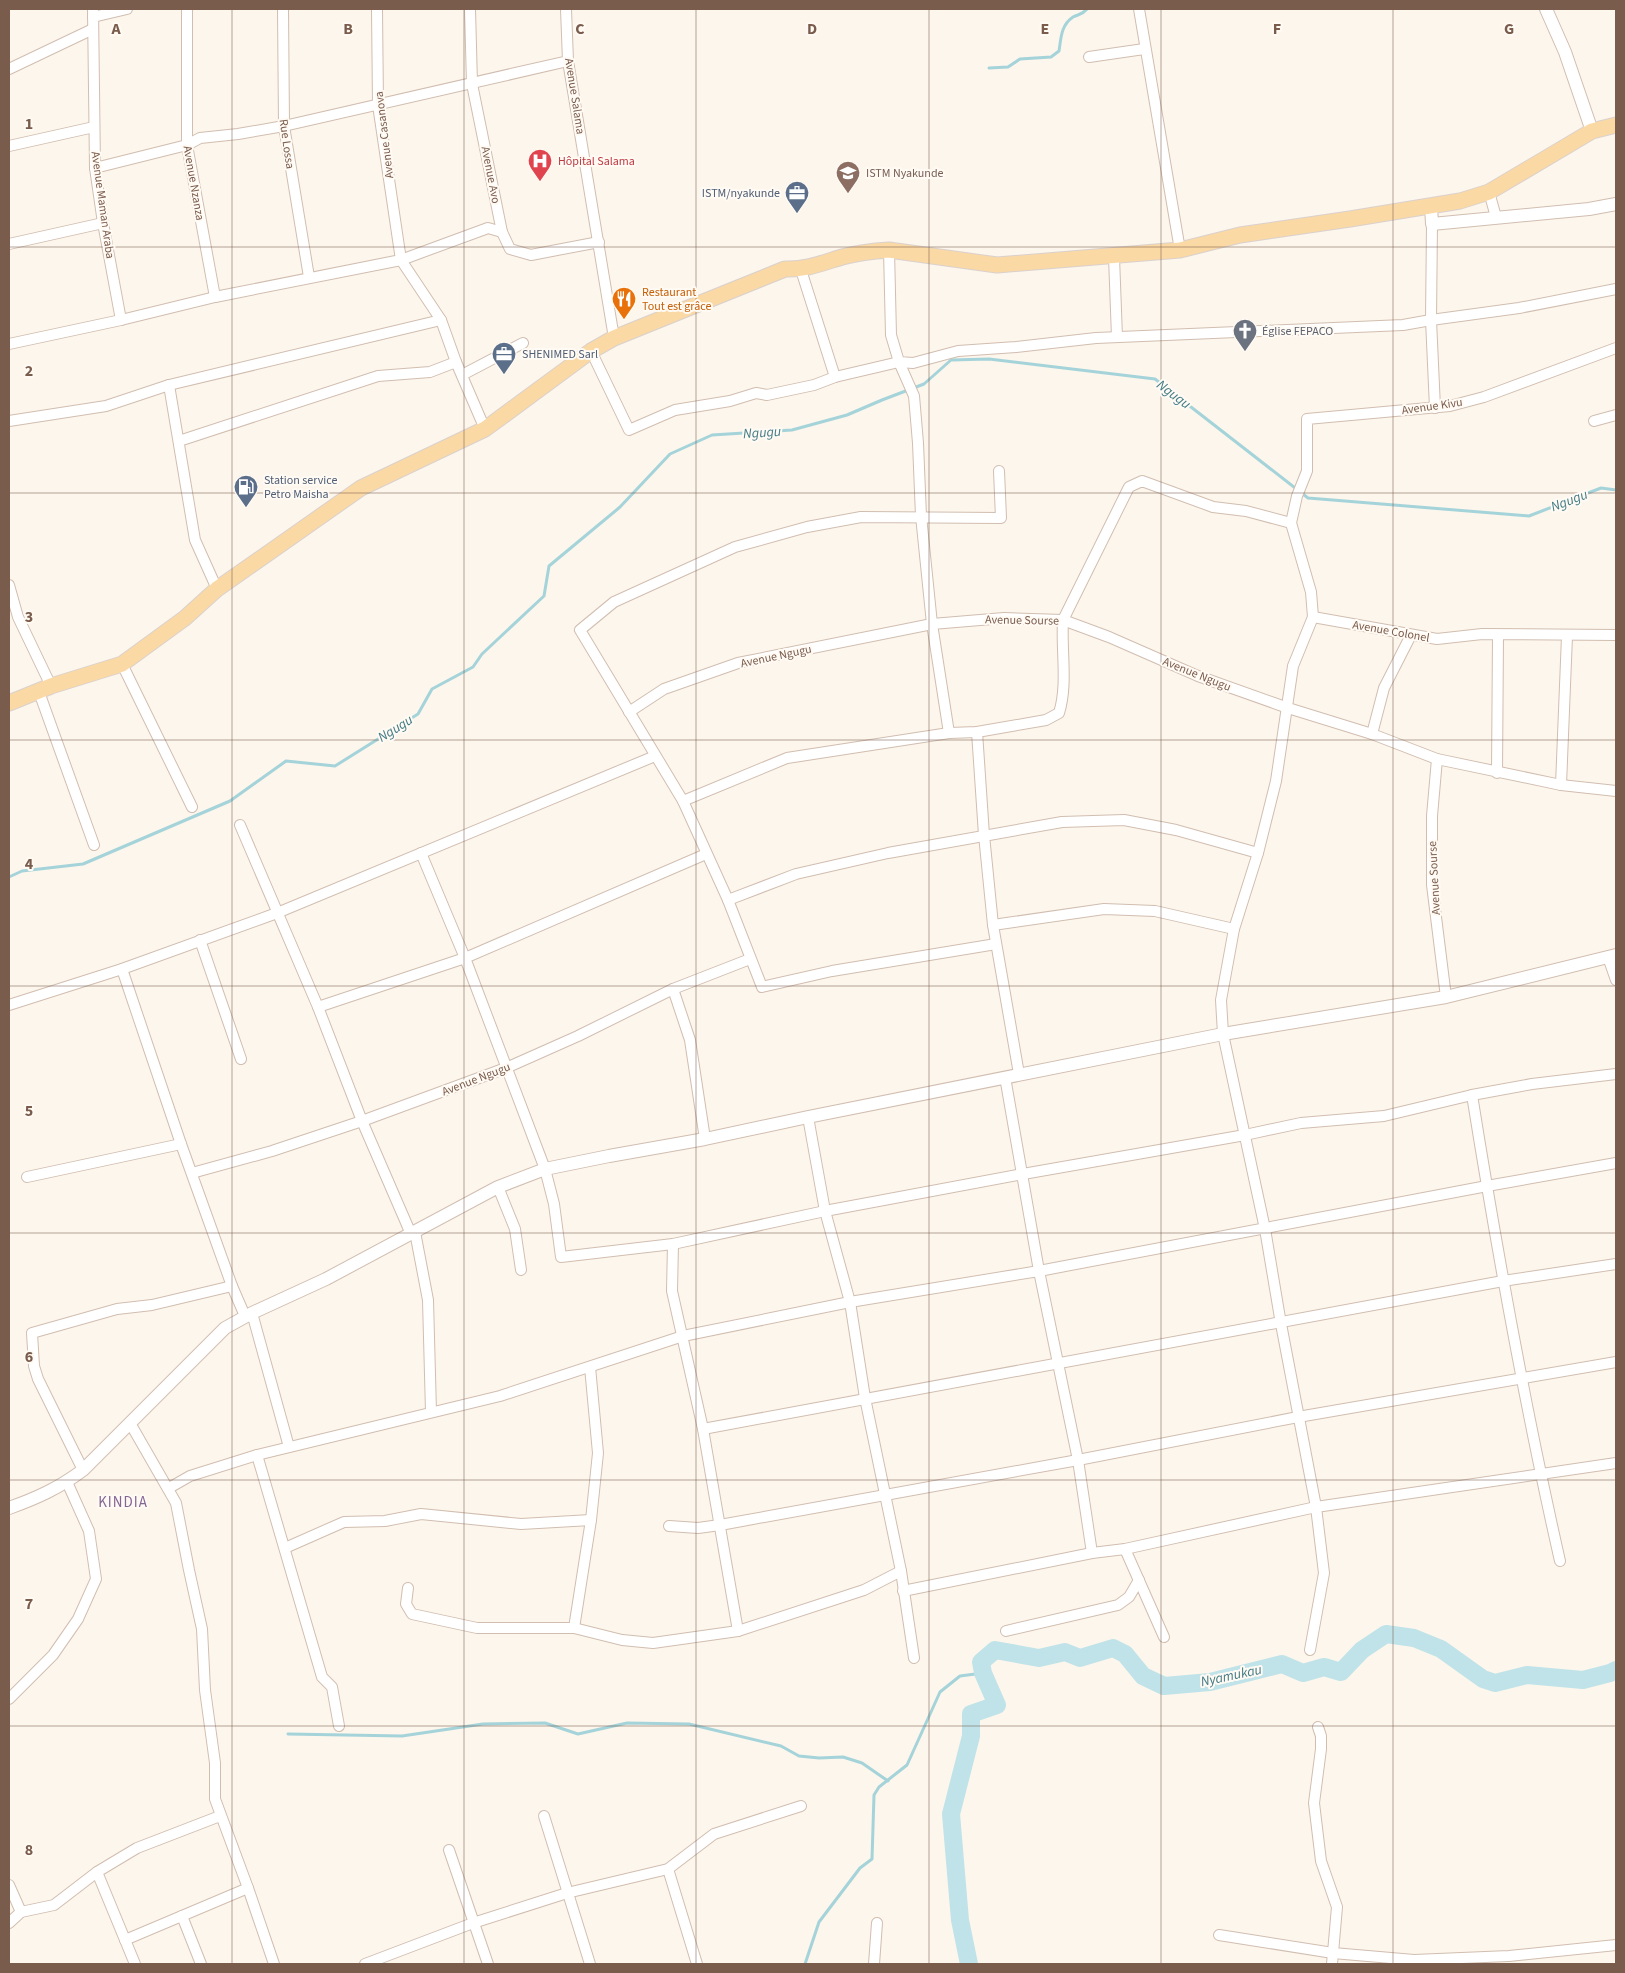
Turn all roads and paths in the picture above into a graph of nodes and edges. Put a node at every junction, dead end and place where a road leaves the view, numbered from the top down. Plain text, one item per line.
1 (127, 9) edge
2 (187, 9) edge
3 (283, 9) edge
4 (377, 9) edge
5 (470, 9) edge
6 (566, 9) edge
7 (1139, 9) edge
8 (1546, 9) edge
9 (93, 13) edge
10 (93, 29) junction
11 (1144, 49) junction
12 (1089, 58) dead end
13 (568, 61) junction
14 (9, 68) edge
15 (472, 84) junction
16 (378, 105) junction
17 (1616, 125) edge
18 (284, 126) junction
19 (94, 127) junction
20 (1592, 131) junction
21 (187, 145) junction
22 (9, 146) edge
23 (95, 168) junction
24 (1489, 192) junction
25 (1616, 204) edge
26 (1431, 206) junction
27 (1496, 217) junction
28 (103, 223) junction
29 (1432, 224) junction
30 (502, 232) junction
31 (599, 242) junction
32 (9, 244) edge
33 (889, 250) junction
34 (1180, 250) junction
35 (1114, 257) junction
36 (401, 260) junction
37 (801, 270) junction
38 (309, 277) junction
39 (1616, 289) edge
40 (215, 297) junction
41 (121, 320) junction
42 (441, 320) junction
43 (1430, 320) junction
44 (1117, 337) junction
45 (614, 338) junction
46 (523, 343) dead end
47 (9, 344) edge
48 (1616, 348) edge
49 (591, 351) junction
50 (456, 362) junction
51 (899, 362) junction
52 (462, 376) junction
53 (835, 376) junction
54 (169, 385) junction
55 (1435, 408) junction
56 (1616, 415) edge
57 (9, 421) edge
58 (1594, 421) dead end
59 (485, 429) junction
60 (178, 441) junction
61 (999, 471) dead end
62 (921, 516) junction
63 (1291, 523) junction
64 (9, 585) edge
65 (217, 589) junction
66 (1313, 617) junction
67 (1063, 620) junction
68 (932, 624) junction
69 (1616, 634) edge
70 (1411, 635) junction
71 (1498, 636) junction
72 (1567, 636) junction
73 (1109, 637) joint
74 (122, 664) junction
75 (45, 689) junction
76 (9, 703) edge
77 (1288, 708) junction
78 (630, 712) junction
79 (977, 732) junction
80 (949, 733) junction
81 (1372, 734) junction
82 (655, 756) junction
83 (1437, 759) junction
84 (1497, 773) junction
85 (1561, 785) junction
86 (1616, 790) edge
87 (683, 801) junction
88 (192, 807) dead end
89 (240, 825) dead end
90 (984, 835) junction
91 (94, 845) dead end
92 (421, 853) junction
93 (1258, 853) junction
94 (706, 854) junction
95 (728, 900) junction
96 (277, 913) junction
97 (993, 925) junction
98 (1234, 929) junction
99 (200, 940) junction
100 (996, 944) junction
101 (1612, 956) edge
102 (464, 958) junction
103 (750, 959) junction
104 (122, 969) junction
105 (1616, 980) edge
106 (673, 989) junction
107 (1446, 997) junction
108 (9, 1005) edge
109 (318, 1007) junction
110 (1223, 1034) junction
111 (241, 1058) dead end
112 (506, 1068) junction
113 (1018, 1074) junction
114 (1616, 1074) edge
115 (1006, 1077) junction
116 (1472, 1095) junction
117 (808, 1117) junction
118 (362, 1121) junction
119 (1245, 1135) junction
120 (705, 1139) junction
121 (181, 1144) junction
122 (1616, 1163) edge
123 (545, 1169) junction
124 (192, 1172) junction
125 (1023, 1174) junction
126 (27, 1177) dead end
127 (1487, 1186) junction
128 (498, 1187) junction
129 (825, 1212) junction
130 (1265, 1229) junction
131 (413, 1233) junction
132 (673, 1244) junction
133 (1616, 1264) edge
134 (521, 1270) dead end
135 (1039, 1271) junction
136 (1503, 1281) junction
137 (232, 1286) junction
138 (850, 1302) junction
139 (249, 1315) junction
140 (1281, 1324) junction
141 (683, 1336) junction
142 (1616, 1362) edge
143 (1058, 1363) junction
144 (590, 1367) junction
145 (1522, 1377) junction
146 (866, 1398) junction
147 (431, 1412) junction
148 (1298, 1417) junction
149 (130, 1422) junction
150 (703, 1429) junction
151 (289, 1447) junction
152 (257, 1456) junction
153 (1078, 1460) junction
154 (1616, 1462) edge
155 (83, 1470) junction
156 (1540, 1473) junction
157 (67, 1482) junction
158 (169, 1488) junction
159 (886, 1494) junction
160 (9, 1508) edge
161 (1316, 1508) junction
162 (591, 1520) junction
163 (720, 1525) junction
164 (669, 1526) dead end
165 (285, 1548) junction
166 (1125, 1549) junction
167 (1092, 1553) junction
168 (1560, 1561) dead end
169 (901, 1571) junction
170 (1139, 1580) junction
171 (408, 1588) dead end
172 (903, 1591) junction
173 (574, 1628) junction
174 (738, 1631) junction
175 (1006, 1631) dead end
176 (1164, 1638) dead end
177 (1310, 1650) dead end
178 (914, 1658) dead end
179 (9, 1699) edge
180 (340, 1726) dead end
181 (1318, 1727) dead end
182 (801, 1806) dead end
183 (220, 1816) junction
184 (544, 1816) dead end
185 (449, 1850) dead end
186 (668, 1869) junction
187 (97, 1872) junction
188 (9, 1885) edge
189 (248, 1888) junction
190 (567, 1893) junction
191 (21, 1912) junction
192 (182, 1916) junction
193 (9, 1923) edge
194 (473, 1923) junction
195 (878, 1923) dead end
196 (1219, 1935) dead end
197 (125, 1940) junction
198 (1616, 1945) edge
199 (1333, 1953) junction
200 (384, 1961) edge
201 (135, 1964) edge
202 (201, 1964) edge
203 (274, 1964) edge
204 (365, 1964) edge
205 (488, 1964) edge
206 (590, 1964) edge
207 (697, 1964) edge
208 (874, 1964) edge
209 (1332, 1964) edge

1 - 9 street
2 - 21 street, Avenue Nzanza
3 - 18 street, Rue Lossa
4 - 16 street, Avenue Casanova
5 - 15 street, Avenue Avo
6 - 13 street, Avenue Salama
7 - 11 street
8 - 20 street
9 - 10 street, Avenue Maman Araba
10 - 14 street
10 - 19 street, Avenue Maman Araba
11 - 12 street
11 - 34 street
13 - 15 street
13 - 31 street, Avenue Salama
15 - 16 street
15 - 30 street, Avenue Avo
16 - 18 street
16 - 36 street, Avenue Casanova
17 - 20 main road
18 - 21 street
18 - 38 street, Rue Lossa
19 - 22 street
19 - 23 street, Avenue Maman Araba
20 - 24 main road
21 - 23 street
21 - 40 street, Avenue Nzanza
23 - 28 street, Avenue Maman Araba
24 - 26 main road
24 - 27 street
25 - 27 street
26 - 29 street
26 - 34 main road
27 - 29 street
28 - 32 street
28 - 41 street, Avenue Maman Araba
29 - 43 street
30 - 31 street, Avenue Avo
30 - 36 street
31 - 45 street, Avenue Salama
33 - 35 main road
33 - 37 main road
33 - 51 street
34 - 35 main road
35 - 44 street
36 - 38 street
36 - 42 street
37 - 45 main road
37 - 53 street
38 - 40 street
39 - 43 street
40 - 41 street
41 - 47 street
42 - 50 street
42 - 54 street
43 - 44 street
43 - 55 street
44 - 51 street
45 - 49 main road
46 - 52 street
48 - 55 street, Avenue Kivu
49 - 53 street
49 - 59 main road
50 - 52 street
50 - 60 street
51 - 53 street
51 - 62 street
52 - 59 street
54 - 57 street
54 - 60 street
55 - 63 street, Avenue Kivu
56 - 58 street
59 - 65 main road
60 - 65 street
61 - 62 street
62 - 68 street
62 - 78 street
63 - 66 street
63 - 67 street
64 - 75 street
65 - 74 main road
66 - 70 street, Avenue Colonel
66 - 77 street
67 - 68 street, Avenue Sourse
67 - 73 street, Avenue Sourse
67 - 79 street
68 - 78 street, Avenue Ngugu
68 - 80 street
69 - 72 street, Avenue Colonel
70 - 71 street, Avenue Colonel
70 - 81 street
71 - 72 street, Avenue Colonel
71 - 84 street
72 - 85 street
73 - 77 street, Avenue Ngugu
74 - 75 main road
74 - 88 street
75 - 76 main road
75 - 91 street
77 - 81 street, Avenue Ngugu
77 - 93 street
78 - 82 street
79 - 80 street
79 - 90 street
80 - 87 street
81 - 83 street, Avenue Ngugu
82 - 87 street
82 - 92 street
83 - 84 street, Avenue Ngugu
83 - 107 street, Avenue Sourse
84 - 85 street, Avenue Ngugu
85 - 86 street, Avenue Ngugu
87 - 94 street
89 - 96 street
90 - 93 street
90 - 95 street
90 - 97 street
92 - 96 street
92 - 102 street
93 - 98 street
94 - 95 street
94 - 102 street
95 - 103 street
96 - 99 street
96 - 109 street
97 - 98 street
97 - 100 street
98 - 110 street
99 - 104 street
99 - 111 street
100 - 103 street
100 - 113 street
101 - 105 street
101 - 107 street
102 - 109 street
102 - 112 street
103 - 106 street, Avenue Ngugu
104 - 108 street
104 - 121 street
106 - 112 street, Avenue Ngugu
106 - 120 street
107 - 110 street
109 - 118 street
110 - 113 street
110 - 119 street
112 - 118 street, Avenue Ngugu
112 - 123 street
113 - 115 street
114 - 116 street
115 - 117 street
115 - 125 street
116 - 119 street
116 - 127 street
117 - 120 street
117 - 129 street
118 - 124 street, Avenue Ngugu
118 - 131 street
119 - 125 street
119 - 130 street
120 - 123 street
121 - 124 street
121 - 126 street
122 - 127 street
123 - 128 street
123 - 132 street
124 - 137 street
125 - 129 street
125 - 135 street
127 - 130 street
127 - 136 street
128 - 131 street
128 - 134 street
129 - 132 street
129 - 138 street
130 - 135 street
130 - 140 street
131 - 139 street
131 - 147 street
132 - 141 street
133 - 136 street
135 - 138 street
135 - 143 street
136 - 140 street
136 - 145 street
137 - 139 street
137 - 155 street
138 - 141 street
138 - 146 street
139 - 149 street
139 - 151 street
140 - 143 street
140 - 148 street
141 - 144 street
141 - 150 street
142 - 145 street
143 - 146 street
143 - 153 street
144 - 147 street
144 - 162 street
145 - 148 street
145 - 156 street
146 - 150 street
146 - 159 street
147 - 151 street
148 - 153 street
148 - 161 street
149 - 155 street
149 - 158 street
150 - 163 street
151 - 152 street
152 - 158 street
152 - 165 street
153 - 159 street
153 - 167 street
154 - 156 street
155 - 157 street
156 - 161 street
156 - 168 street
157 - 160 street
157 - 179 street
158 - 183 street
159 - 163 street
159 - 169 street
161 - 166 street
161 - 177 street
162 - 165 street
162 - 173 street
163 - 164 street
163 - 174 street
165 - 180 street
166 - 167 street
166 - 170 street
167 - 172 street
169 - 172 street
169 - 174 street
170 - 175 street
170 - 176 street
171 - 173 street
172 - 178 street
173 - 174 street
181 - 199 street
182 - 186 street
183 - 187 street
183 - 189 street
184 - 190 street
185 - 194 street
186 - 190 street
186 - 207 street
187 - 191 street
187 - 197 street
188 - 191 street
189 - 192 street
189 - 203 street
190 - 194 street
190 - 206 street
191 - 193 street
192 - 197 street
192 - 202 street
194 - 200 street
194 - 205 street
195 - 208 street
196 - 199 street
197 - 201 street
198 - 199 street
199 - 209 street
200 - 204 street

